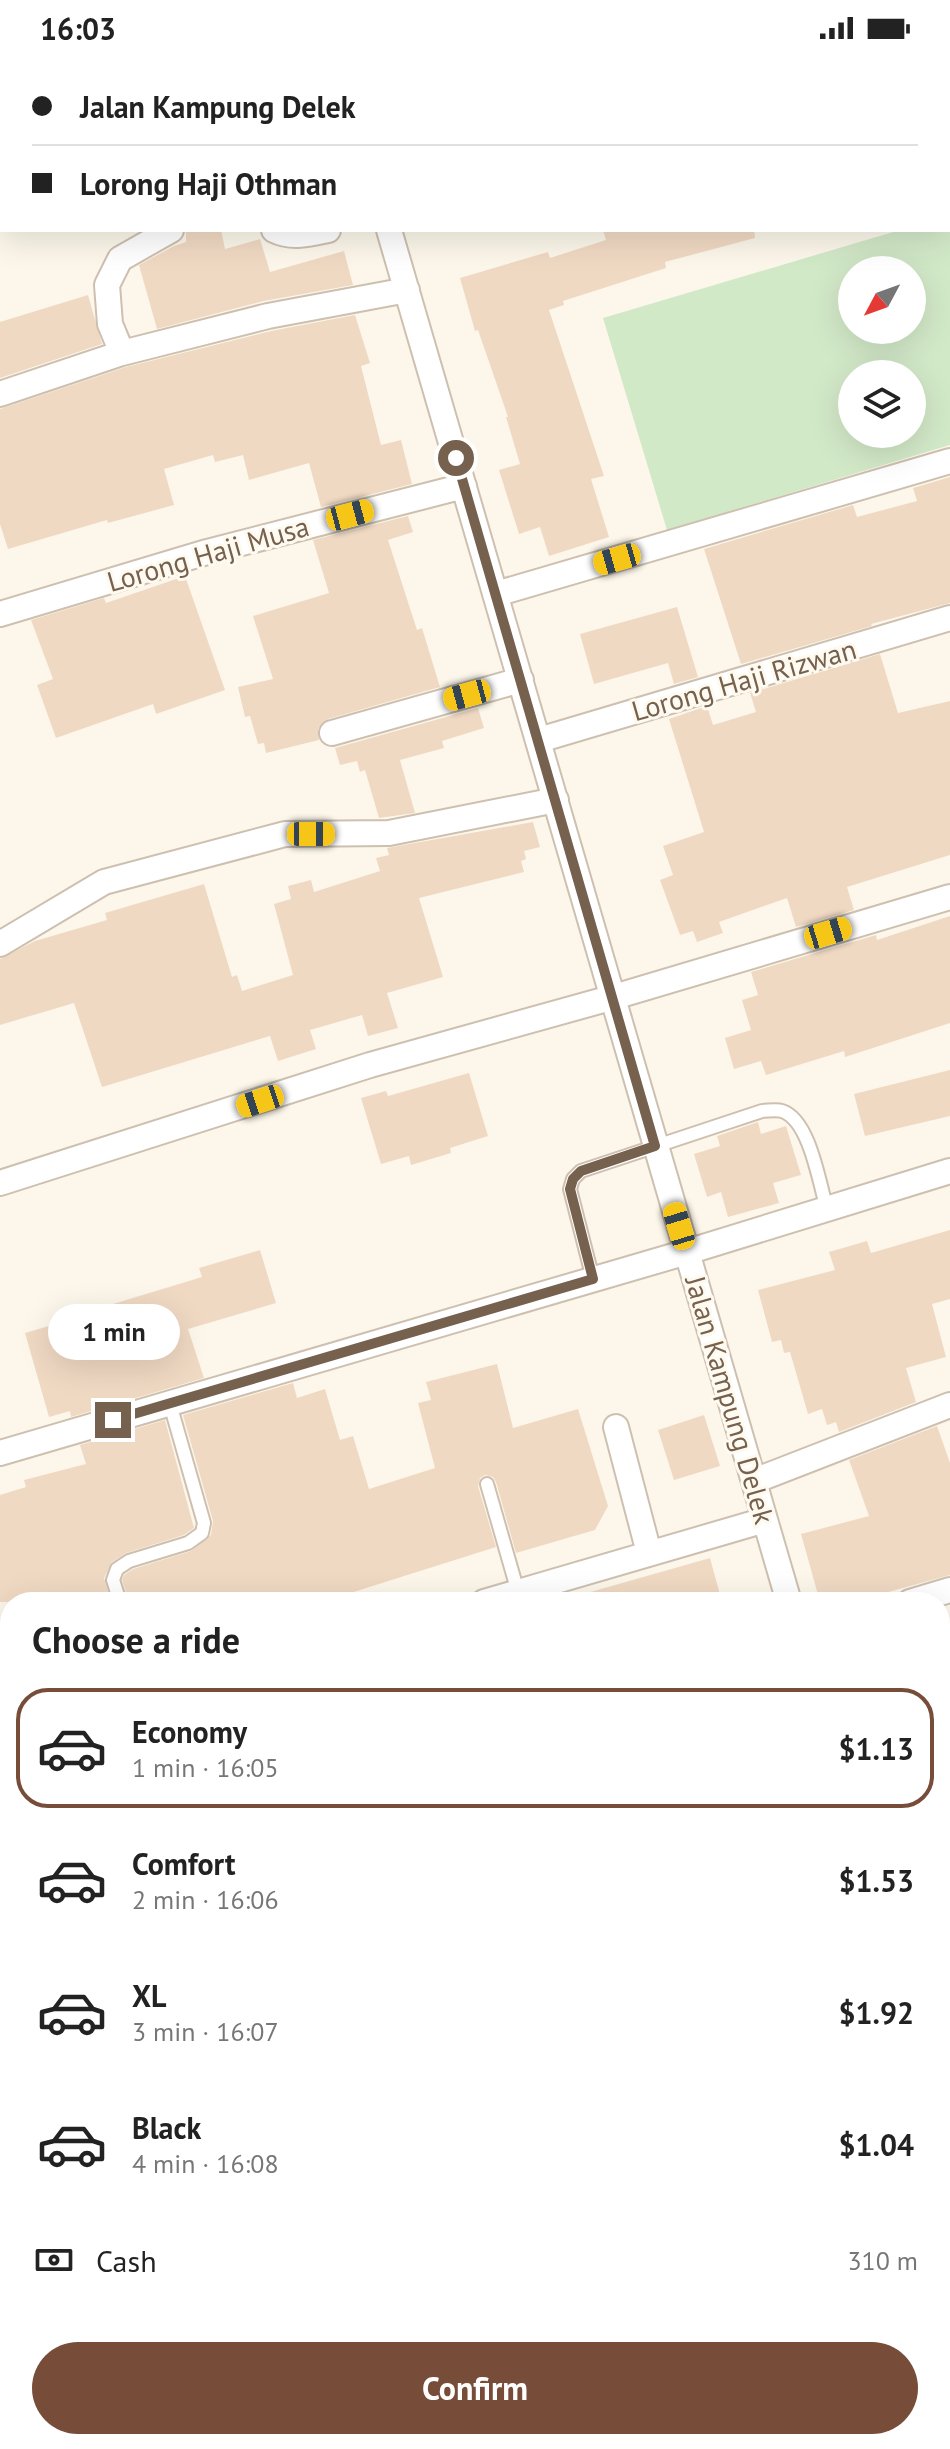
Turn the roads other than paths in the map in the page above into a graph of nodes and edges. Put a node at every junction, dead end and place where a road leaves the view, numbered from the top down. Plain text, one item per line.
1 (167, 232) edge
2 (278, 232) edge
3 (319, 232) edge
4 (390, 232) edge
5 (407, 290) junction
6 (122, 353) junction
7 (0, 394) edge
8 (950, 461) edge
9 (464, 486) junction
10 (496, 594) junction
11 (0, 614) edge
12 (950, 618) edge
13 (521, 680) junction
14 (332, 733) dead end
15 (539, 740) junction
16 (556, 800) junction
17 (950, 897) edge
18 (0, 944) edge
19 (614, 997) junction
20 (655, 1146) junction
21 (950, 1171) edge
22 (0, 1183) edge
23 (827, 1209) junction
24 (687, 1252) junction
25 (593, 1279) junction
26 (170, 1404) junction
27 (950, 1405) edge
28 (616, 1427) dead end
29 (0, 1453) edge
30 (754, 1481) junction
31 (487, 1484) dead end
32 (765, 1520) junction
33 (649, 1553) junction
34 (117, 1592) edge
35 (518, 1592) joint
36 (786, 1592) edge

1 - 6 street
2 - 3 street
4 - 5 street, Jalan Kampung Delek
5 - 6 street
5 - 9 street, Jalan Kampung Delek
6 - 7 street
8 - 10 street
9 - 10 street, Jalan Kampung Delek
9 - 11 street, Lorong Haji Musa
10 - 13 street, Jalan Kampung Delek
12 - 15 street, Lorong Haji Rizwan
13 - 14 street
13 - 15 street, Jalan Kampung Delek
15 - 16 street, Jalan Kampung Delek
16 - 18 street
16 - 19 street, Jalan Kampung Delek
17 - 19 street
19 - 20 street, Jalan Kampung Delek
19 - 22 street
20 - 23 lane
20 - 24 street, Jalan Kampung Delek
20 - 25 lane
21 - 23 street
23 - 24 street
24 - 25 street
24 - 30 street, Jalan Kampung Delek
25 - 26 street
26 - 29 street
26 - 34 lane
27 - 30 street
28 - 33 street
30 - 32 street, Jalan Kampung Delek
31 - 35 lane
32 - 33 street
32 - 36 street, Jalan Kampung Delek
33 - 35 street

